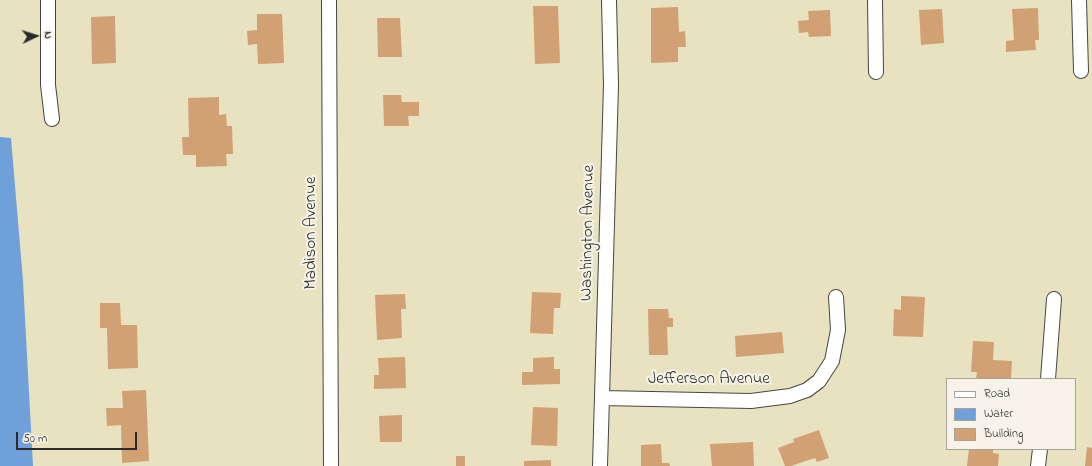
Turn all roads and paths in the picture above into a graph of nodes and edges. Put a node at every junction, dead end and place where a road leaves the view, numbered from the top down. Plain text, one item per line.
1 (48, 0) edge
2 (329, 0) edge
3 (609, 0) edge
4 (875, 0) edge
5 (1079, 0) edge
6 (1081, 71) dead end
7 (876, 72) dead end
8 (52, 119) dead end
9 (836, 297) dead end
10 (1054, 299) dead end
11 (1048, 378) edge
12 (602, 398) junction
13 (1040, 450) edge
14 (331, 466) edge
15 (600, 466) edge
16 (1038, 466) edge

1 - 8 street
2 - 14 street, Madison Avenue
3 - 12 street, Washington Avenue
4 - 7 street
5 - 6 street
9 - 12 street, Jefferson Avenue
10 - 11 street
12 - 15 street, Washington Avenue
13 - 16 street

